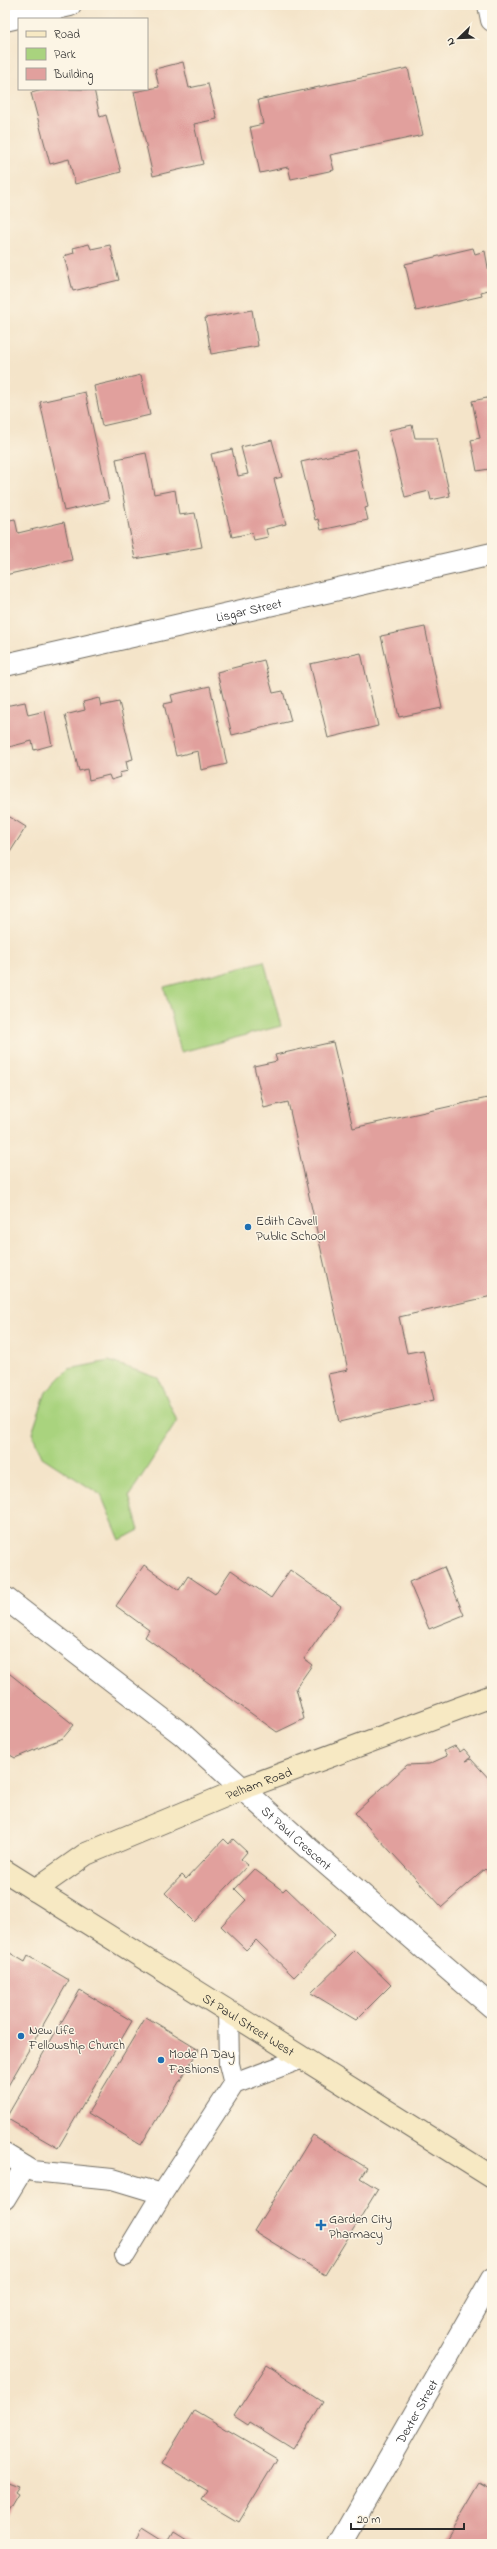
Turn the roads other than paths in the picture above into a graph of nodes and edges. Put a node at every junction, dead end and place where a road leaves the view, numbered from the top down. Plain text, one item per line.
1 (70, 5) edge
2 (488, 5) edge
3 (5, 20) edge
4 (492, 20) edge
5 (492, 554) edge
6 (5, 665) edge
7 (5, 1598) edge
8 (492, 1696) edge
9 (244, 1788) junction
10 (5, 1871) edge
11 (34, 1890) junction
12 (492, 2007) edge
13 (228, 2011) junction
14 (303, 2058) junction
15 (234, 2084) junction
16 (5, 2154) edge
17 (25, 2166) junction
18 (492, 2177) edge
19 (162, 2194) junction
20 (5, 2199) edge
21 (125, 2255) dead end
22 (492, 2279) edge
23 (340, 2544) edge

1 - 3 street
2 - 4 street
5 - 6 street, Lisgar Street
7 - 9 street, St Paul Crescent
8 - 9 main road, Pelham Road
9 - 11 main road, Pelham Road
9 - 12 street, St Paul Crescent
10 - 11 main road, St Paul Street West
11 - 13 main road, St Paul Street West
13 - 14 main road, St Paul Street West
13 - 15 lane
14 - 15 lane
14 - 18 main road, St Paul Street West
15 - 19 lane
16 - 17 lane
17 - 19 lane
17 - 20 lane
19 - 21 lane
22 - 23 street, Dexter Street

